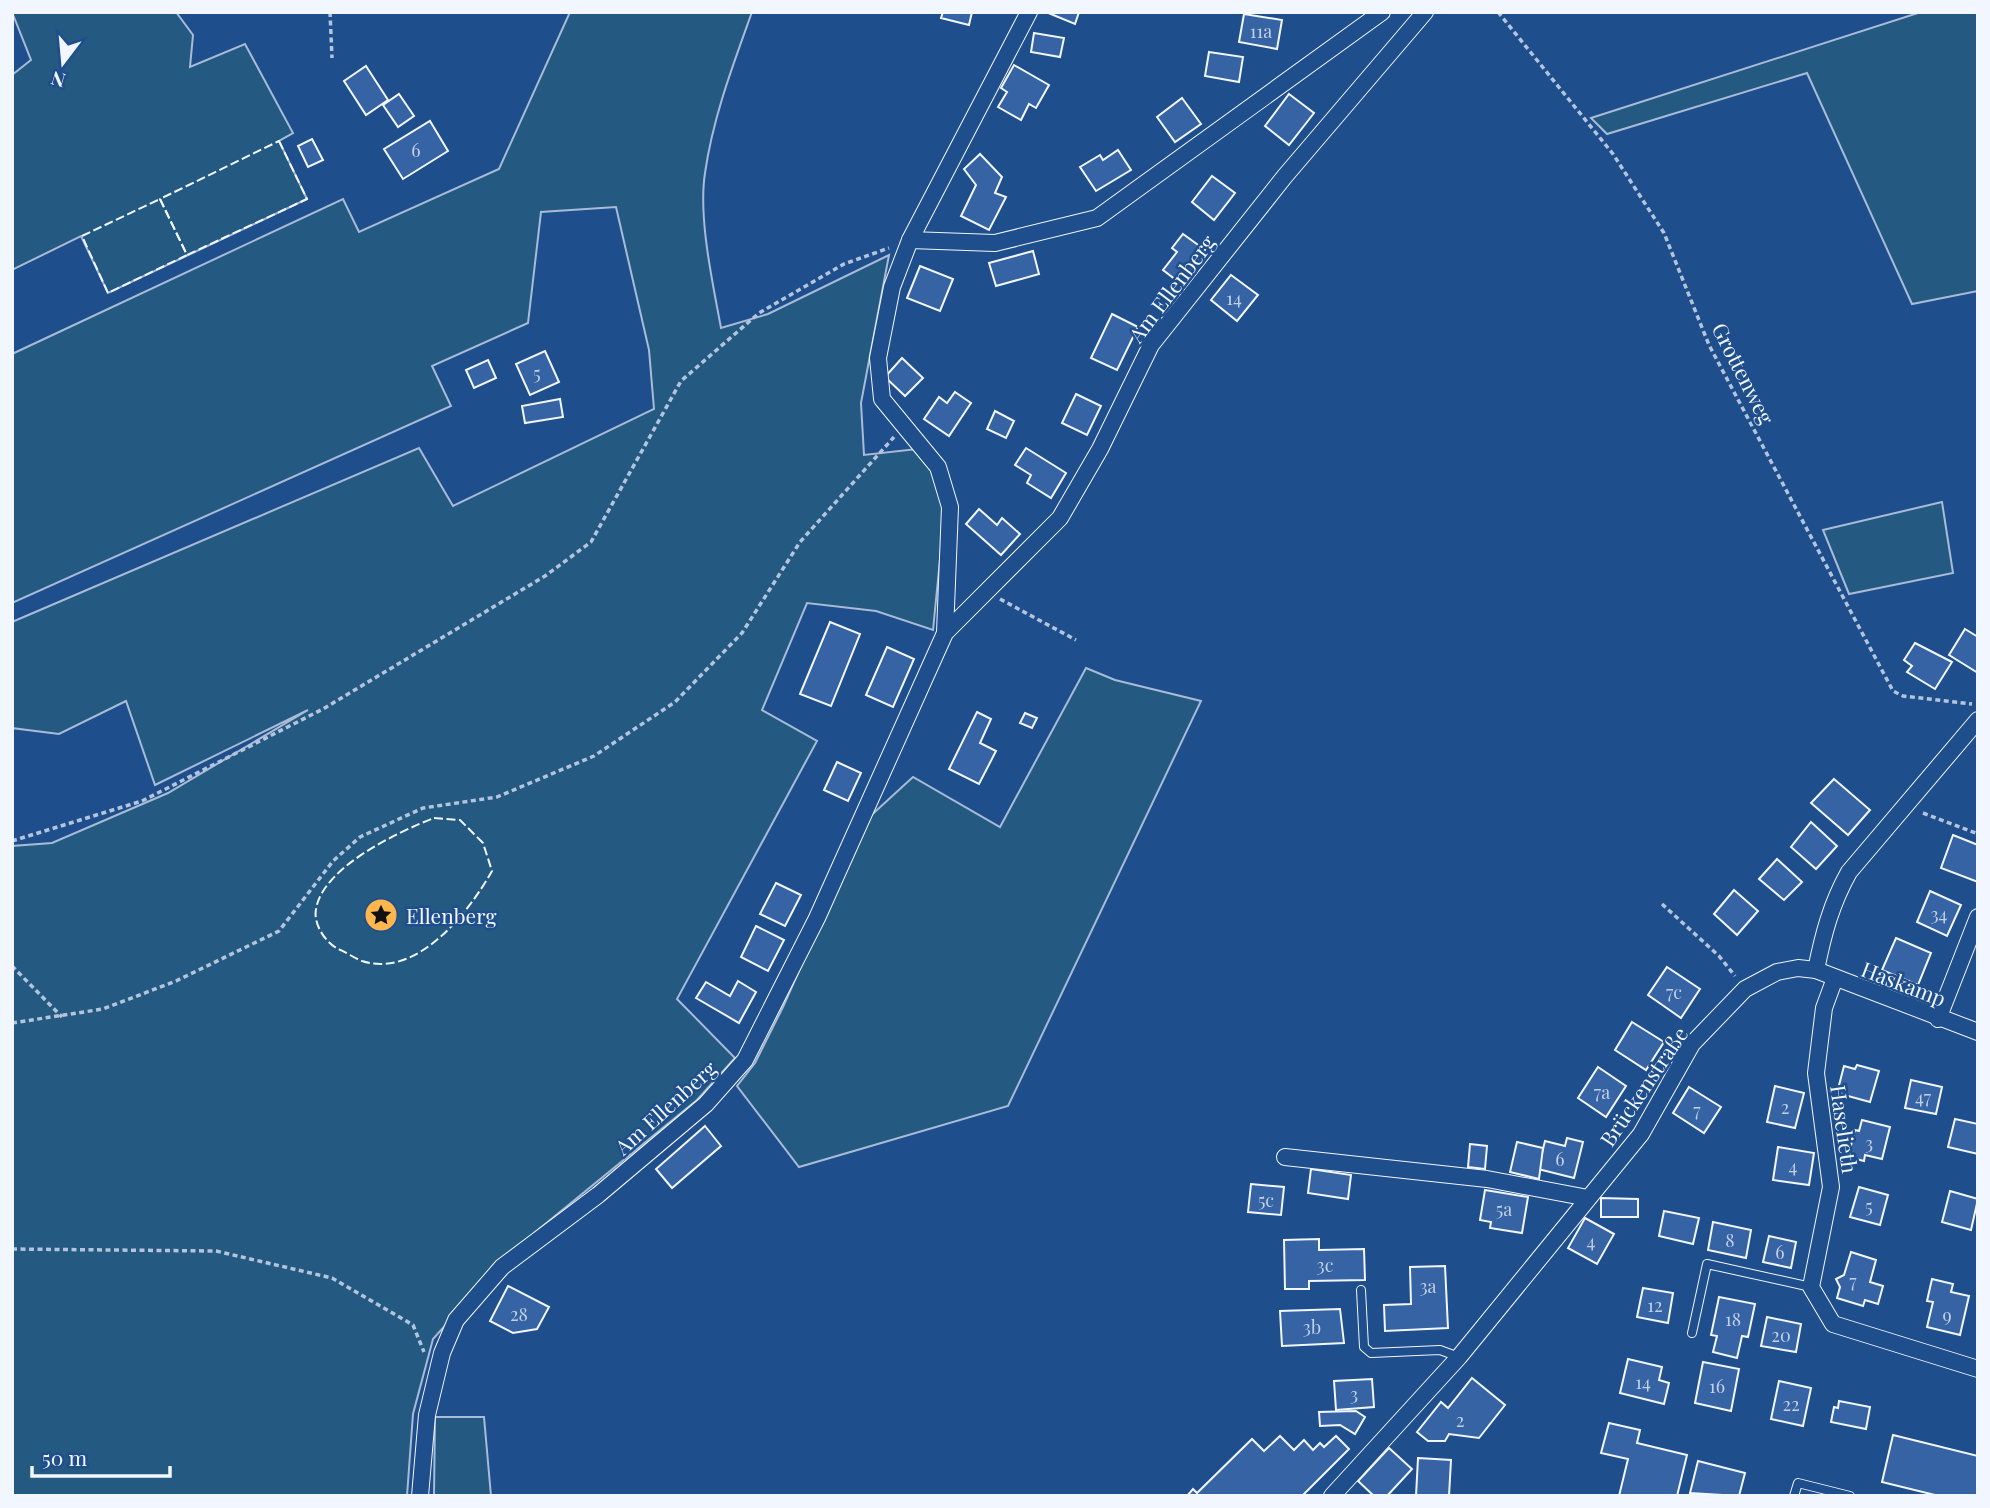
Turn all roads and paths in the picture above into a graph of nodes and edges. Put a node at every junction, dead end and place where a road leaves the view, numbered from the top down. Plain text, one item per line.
1 (330, 12) edge
2 (1029, 12) edge
3 (1382, 12) edge
4 (1425, 12) edge
5 (1499, 12) edge
6 (332, 58) dead end
7 (910, 240) junction
8 (906, 424) junction
9 (986, 592) junction
10 (944, 633) junction
11 (1076, 640) dead end
12 (1978, 708) edge
13 (1978, 720) edge
14 (1923, 813) dead end
15 (1978, 834) edge
16 (12, 841) edge
17 (1662, 904) dead end
18 (1978, 917) edge
19 (12, 967) edge
20 (1816, 970) junction
21 (1835, 978) junction
22 (1745, 989) junction
23 (62, 1017) junction
24 (1938, 1018) junction
25 (12, 1023) edge
26 (1978, 1032) edge
27 (1285, 1157) dead end
28 (1588, 1198) junction
29 (12, 1249) edge
30 (1811, 1287) junction
31 (1361, 1290) dead end
32 (1692, 1333) dead end
33 (442, 1353) junction
34 (1459, 1357) junction
35 (1978, 1369) edge
36 (421, 1496) edge
37 (1332, 1496) edge
38 (1794, 1496) edge
39 (1850, 1496) edge

1 - 6 path
2 - 7 street, Am Ellenberg
3 - 7 street
4 - 9 street, Am Ellenberg
5 - 12 path, Grottenweg
7 - 8 street, Am Ellenberg
7 - 16 path
8 - 10 street, Am Ellenberg
8 - 23 path
9 - 10 street, Am Ellenberg
9 - 11 path
10 - 33 street, Am Ellenberg
13 - 20 street
14 - 15 path
17 - 22 path
18 - 24 street
19 - 23 path
20 - 21 street, Haskamp
20 - 22 street, Brückenstraße
21 - 24 street, Haskamp
21 - 30 street, Haselieth
22 - 28 street, Brückenstraße
23 - 25 path
24 - 26 street, Haskamp
27 - 28 street
28 - 34 street, Brückenstraße
29 - 33 path
30 - 32 lane
30 - 35 street
31 - 34 lane
33 - 36 street, Am Ellenberg
34 - 37 street, Brückenstraße
38 - 39 lane

